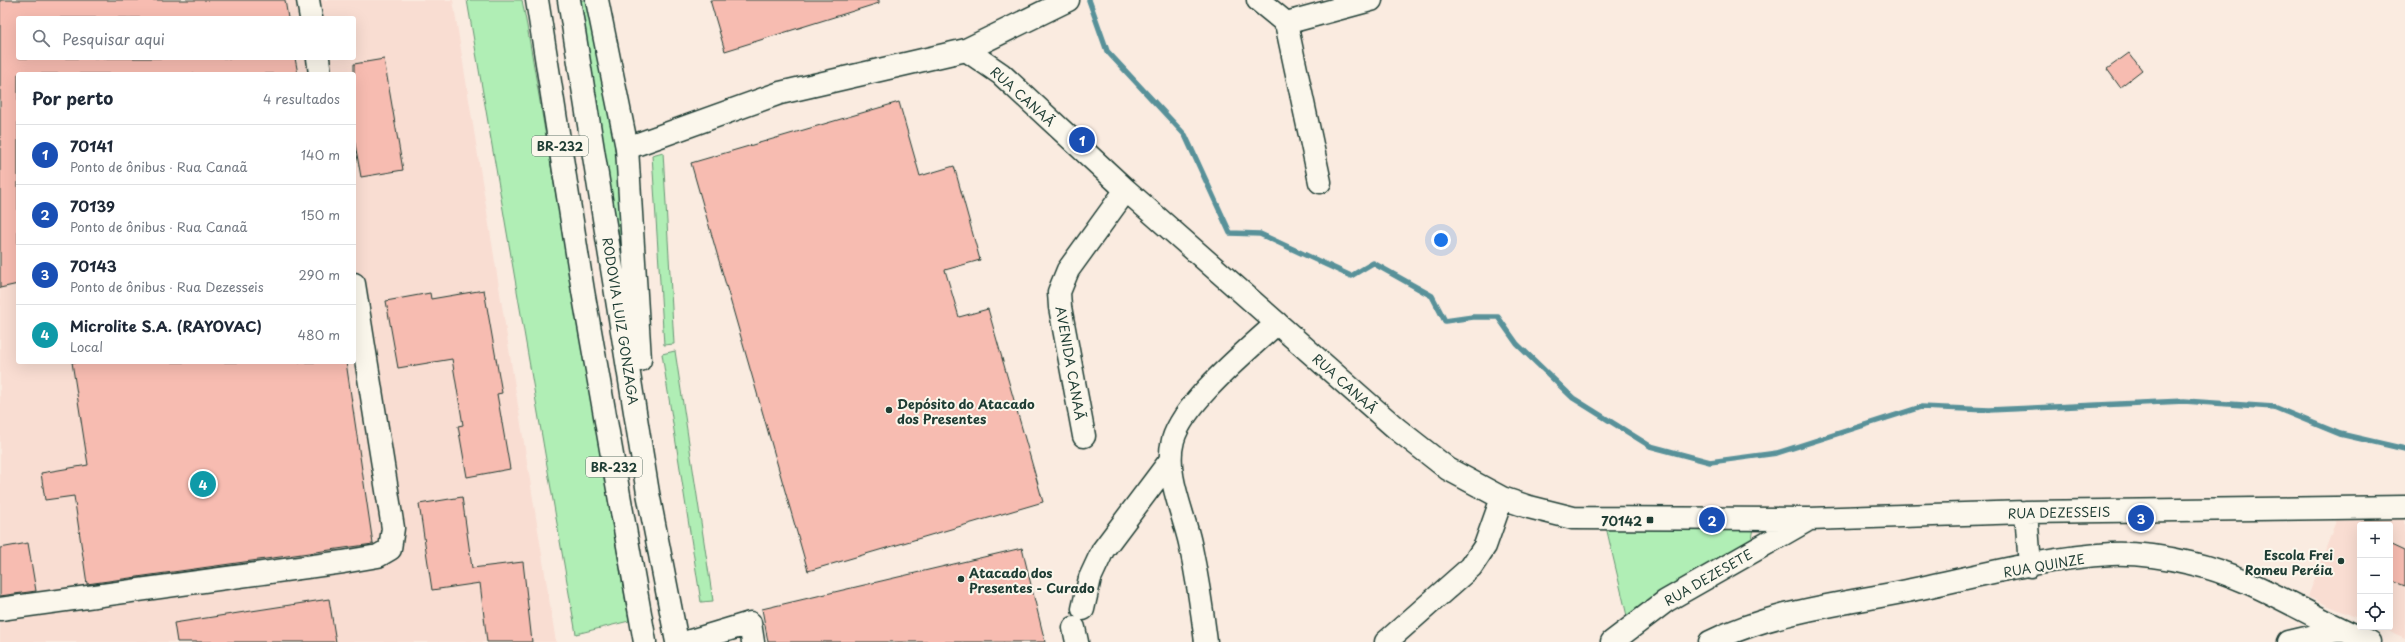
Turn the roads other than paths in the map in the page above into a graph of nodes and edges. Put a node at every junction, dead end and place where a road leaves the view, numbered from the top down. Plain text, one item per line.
1 (308, 0) edge
2 (537, 0) edge
3 (569, 0) edge
4 (597, 0) edge
5 (1068, 0) edge
6 (1258, 0) edge
7 (1371, 0) edge
8 (311, 16) edge
9 (1286, 23) junction
10 (966, 50) junction
11 (318, 60) edge
12 (320, 72) edge
13 (627, 148) junction
14 (1320, 182) dead end
15 (1126, 190) junction
16 (356, 297) edge
17 (1277, 323) junction
18 (1084, 436) dead end
19 (1169, 462) junction
20 (648, 493) junction
21 (1502, 498) junction
22 (2405, 507) edge
23 (2026, 512) junction
24 (1809, 520) junction
25 (2030, 566) junction
26 (670, 608) junction
27 (0, 610) edge
28 (1078, 626) edge
29 (2340, 630) junction
30 (645, 642) edge
31 (677, 642) edge
32 (687, 642) edge
33 (753, 642) edge
34 (1206, 642) edge
35 (1386, 642) edge
36 (1612, 642) edge
37 (1710, 642) edge
38 (2289, 642) edge
39 (2370, 642) edge

1 - 8 main road
2 - 30 main road, BR-232
3 - 20 main road, RODOVIA LUIZ GONZAGA / BR-232
4 - 13 main road
5 - 10 main road
6 - 9 main road
7 - 9 main road
9 - 14 main road
10 - 13 main road
10 - 15 main road, RUA CANAÃ
11 - 12 main road
13 - 20 main road
15 - 17 main road, RUA CANAÃ
15 - 18 main road, AVENIDA CANAÃ
16 - 27 main road
17 - 19 main road
17 - 21 main road, RUA CANAÃ
19 - 28 main road
19 - 34 main road
20 - 26 main road, RODOVIA LUIZ GONZAGA / BR-232
21 - 24 main road, RUA CANAÃ
21 - 35 main road
22 - 23 main road, RUA DEZESSEIS
23 - 24 main road, RUA DEZESSEIS
23 - 25 main road
24 - 36 main road, RUA DEZESETE
25 - 29 main road, RUA QUINZE
25 - 37 main road, RUA QUINZE
26 - 31 main road, RODOVIA LUIZ GONZAGA / BR-232
26 - 32 main road
29 - 38 main road
29 - 39 main road, RUA QUINZE
32 - 33 main road

